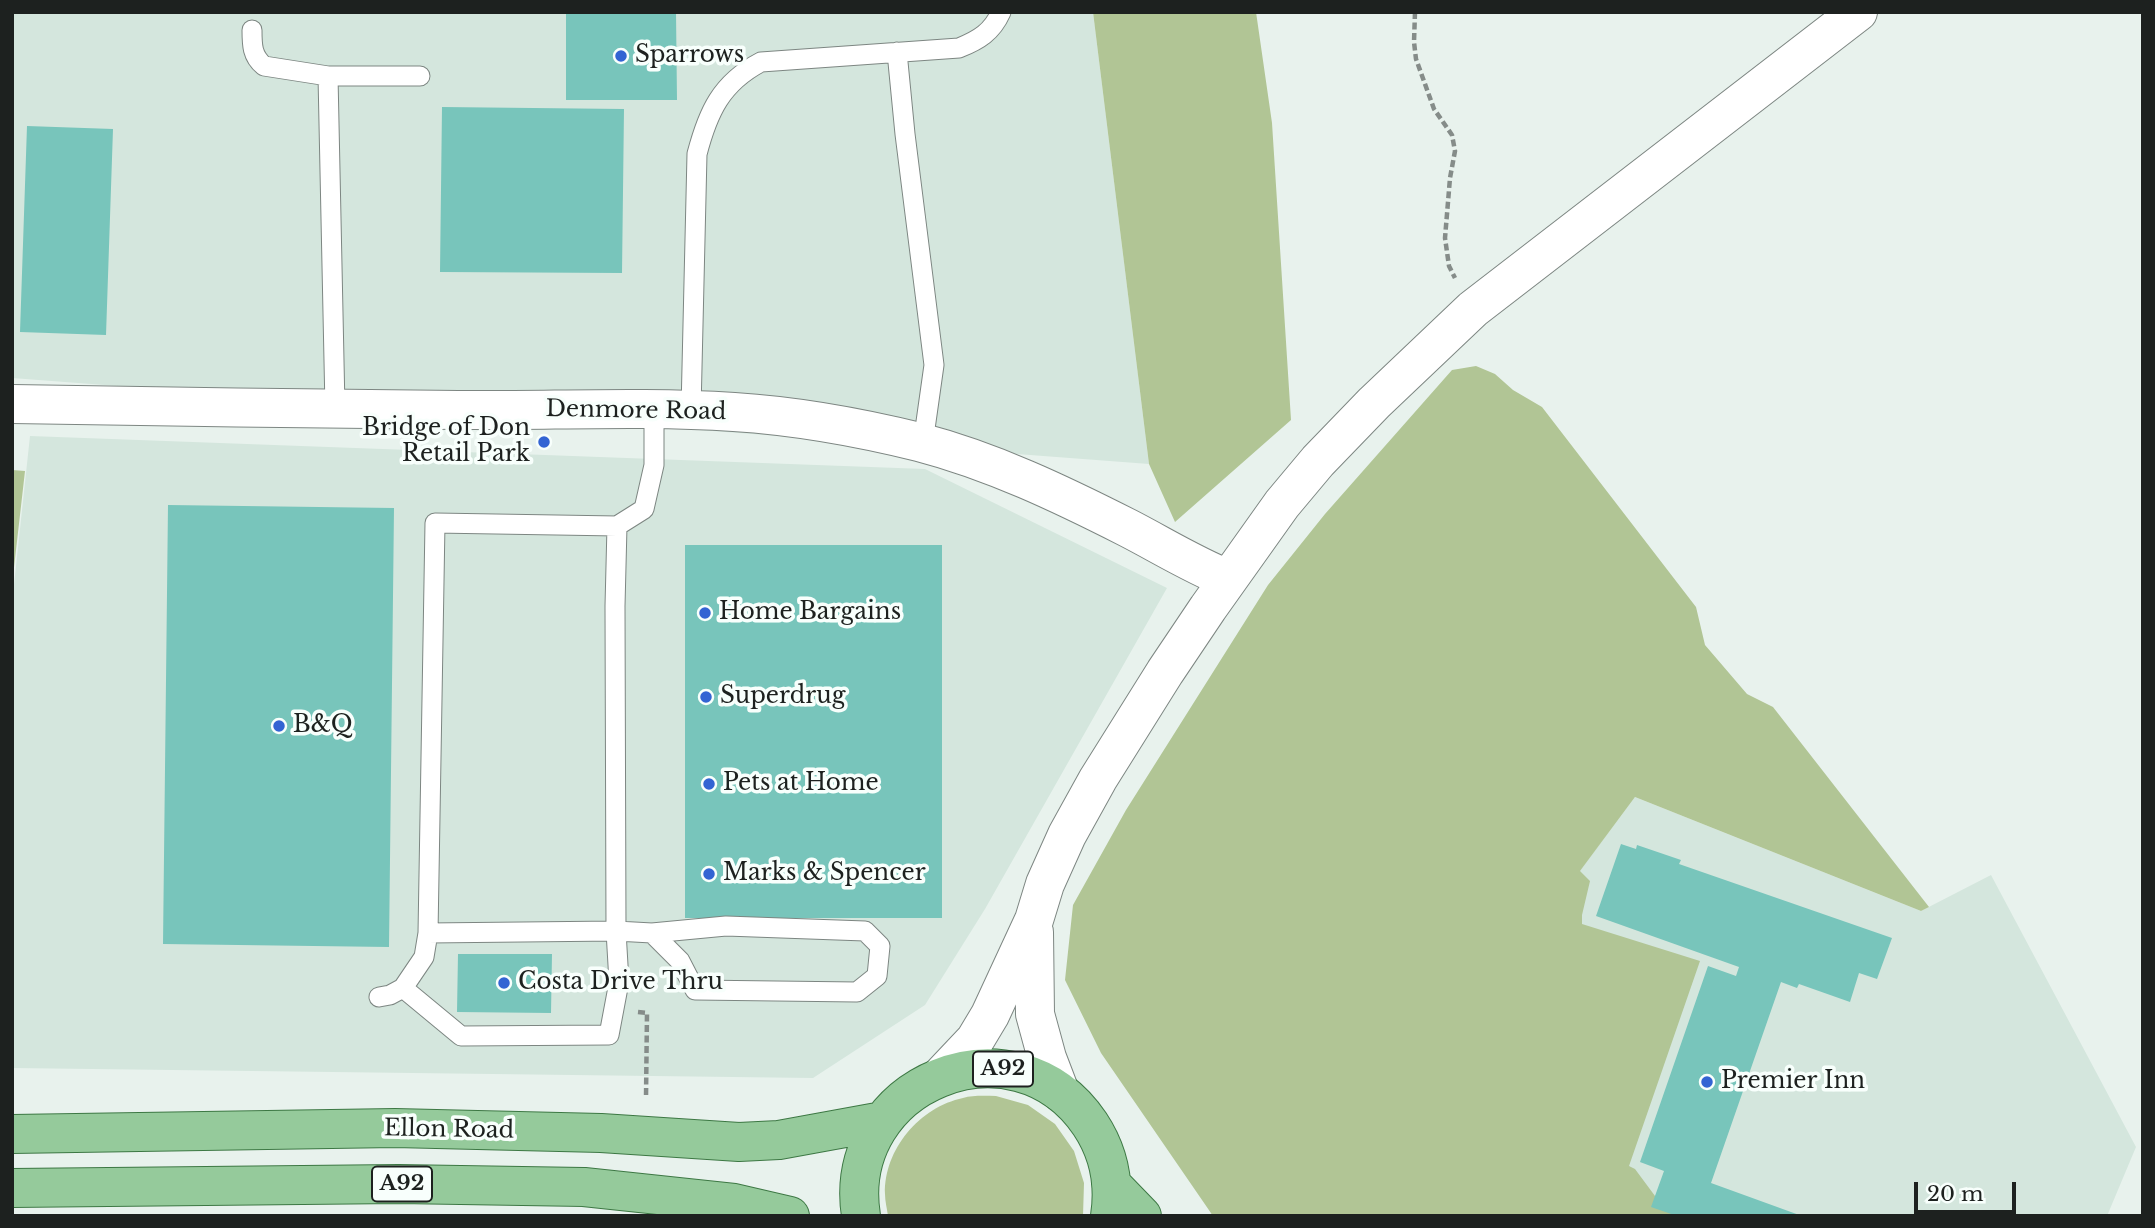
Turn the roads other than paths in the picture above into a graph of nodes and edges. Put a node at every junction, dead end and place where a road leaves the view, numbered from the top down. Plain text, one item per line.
1 (1001, 12) edge
2 (1858, 12) edge
3 (252, 30) dead end
4 (897, 52) junction
5 (328, 76) junction
6 (420, 76) dead end
7 (12, 404) edge
8 (335, 408) junction
9 (673, 410) junction
10 (923, 443) junction
11 (617, 526) junction
12 (1228, 579) junction
13 (1034, 920) junction
14 (616, 932) junction
15 (428, 933) junction
16 (652, 933) junction
17 (403, 988) junction
18 (379, 997) dead end
19 (941, 1076) junction
20 (1060, 1092) junction
21 (883, 1121) junction
22 (12, 1134) edge
23 (12, 1188) edge
24 (1111, 1200) edge
25 (790, 1216) edge
26 (861, 1216) edge
27 (1142, 1216) edge

1 - 4 lane
2 - 12 main road
3 - 5 lane
4 - 9 lane
4 - 10 lane
5 - 6 lane
5 - 8 lane
7 - 8 main road, Denmore Road
8 - 9 main road, Denmore Road
9 - 10 main road, Denmore Road
9 - 11 lane
10 - 12 main road, Denmore Road
11 - 14 lane
11 - 15 lane
12 - 13 main road
13 - 19 main road
13 - 20 main road
14 - 15 lane
14 - 16 lane
14 - 17 lane
15 - 17 lane
16 - 16 lane
17 - 18 lane
19 - 20 main road, A92
19 - 21 main road, A92
20 - 24 main road, A92
21 - 22 main road, Ellon Road
21 - 26 main road, A92
23 - 25 main road, A92
24 - 27 main road, A92

